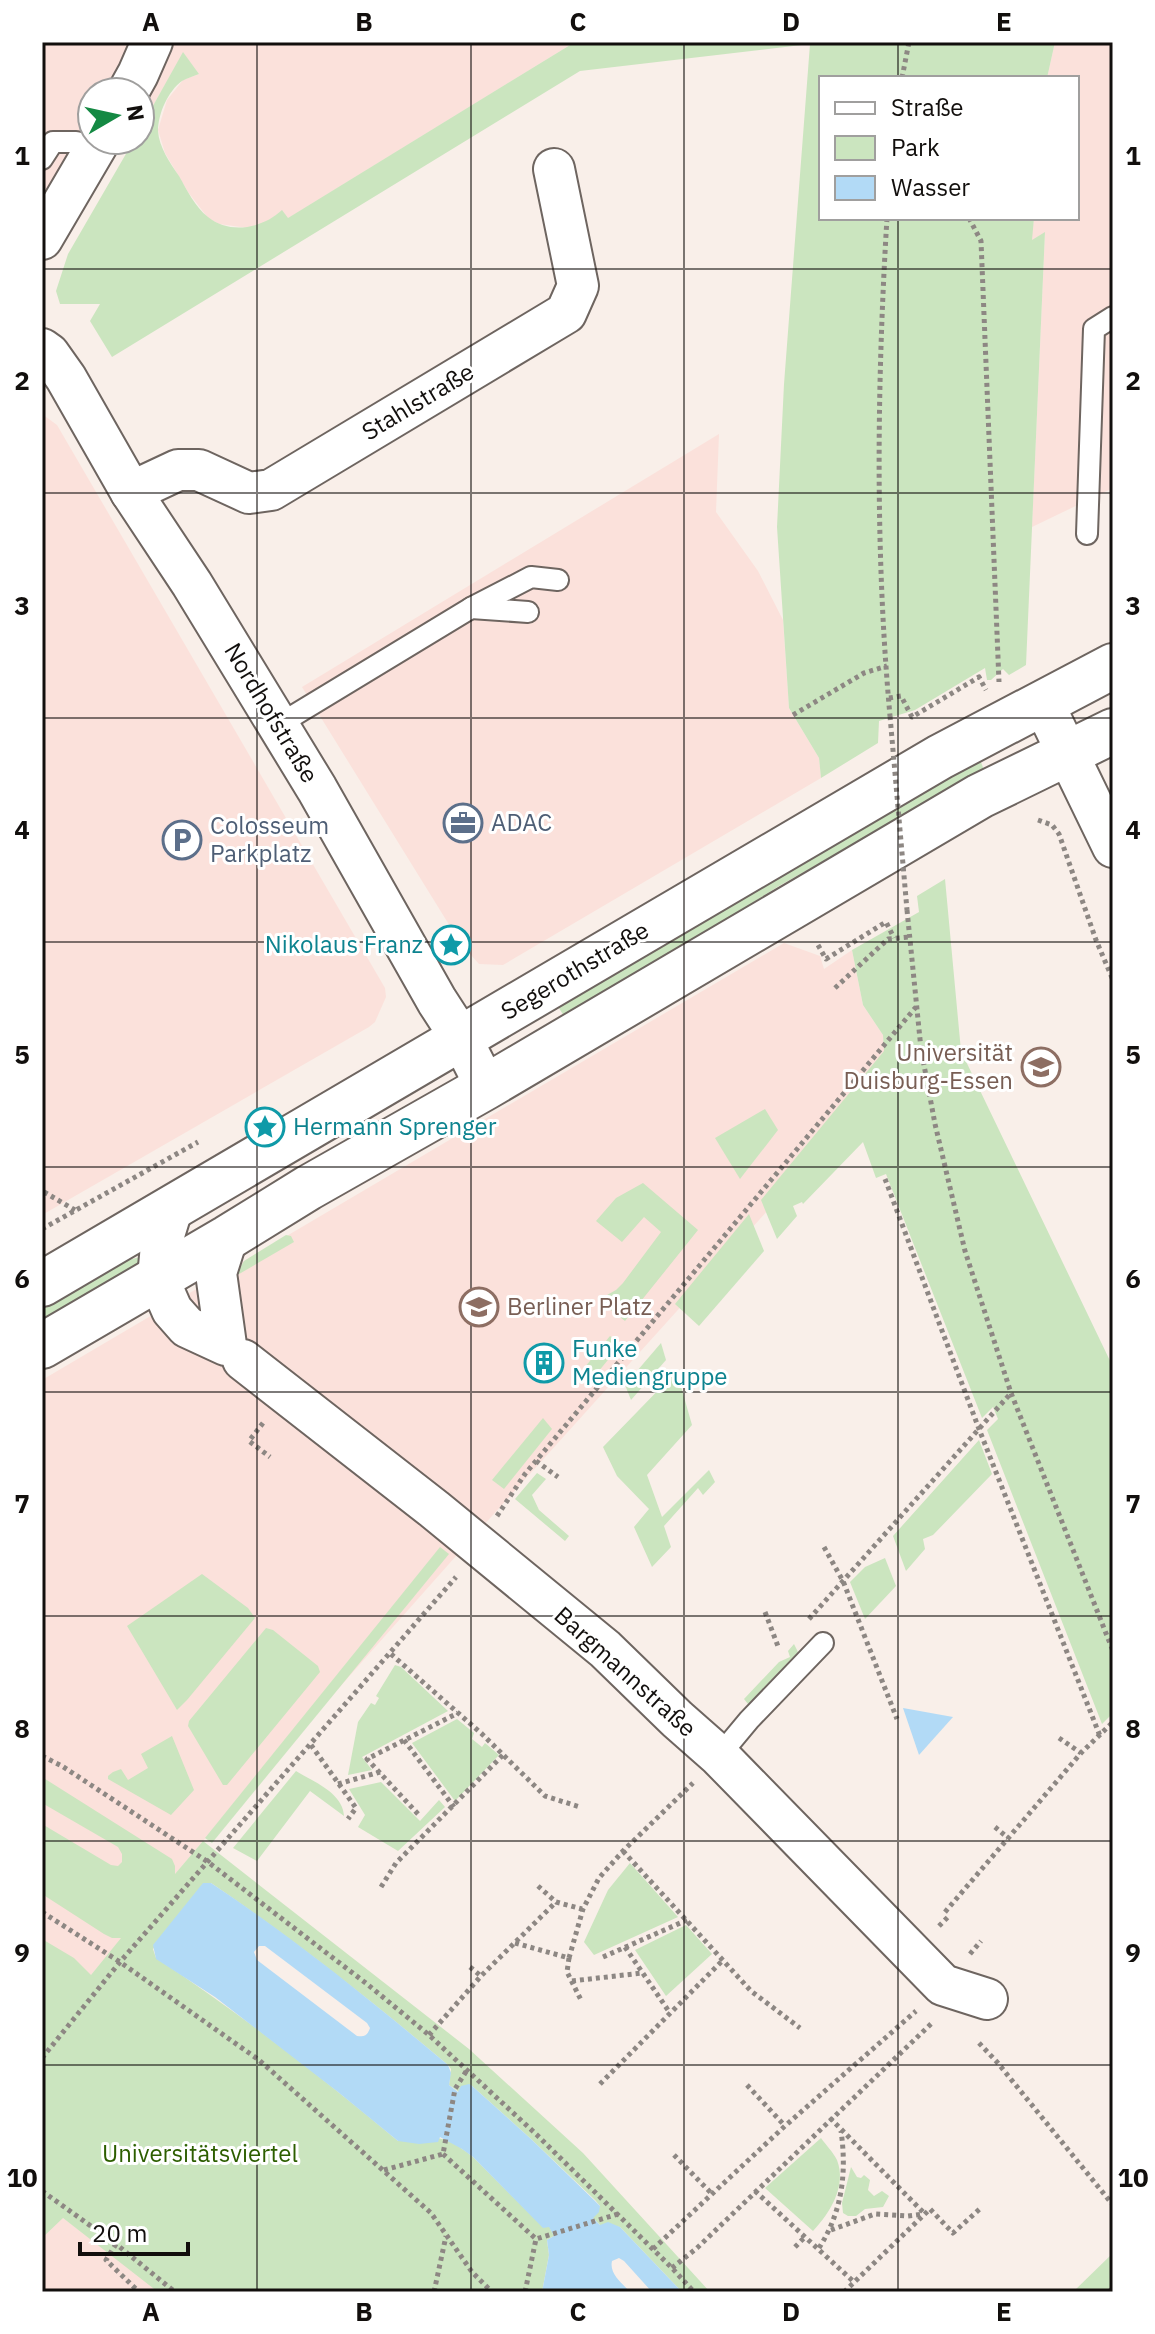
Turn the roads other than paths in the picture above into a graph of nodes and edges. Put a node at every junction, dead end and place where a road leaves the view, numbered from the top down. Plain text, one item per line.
1 (152, 42) edge
2 (137, 76) edge
3 (76, 142) edge
4 (90, 156) edge
5 (42, 159) edge
6 (554, 169) dead end
7 (42, 239) edge
8 (1113, 317) edge
9 (42, 349) edge
10 (131, 492) junction
11 (1087, 534) dead end
12 (558, 580) dead end
13 (471, 608) junction
14 (528, 612) dead end
15 (1113, 666) edge
16 (1043, 703) junction
17 (278, 725) junction
18 (1113, 731) edge
19 (1067, 754) junction
20 (1113, 847) edge
21 (461, 1038) junction
22 (486, 1087) junction
23 (172, 1209) junction
24 (227, 1238) junction
25 (158, 1278) junction
26 (42, 1284) edge
27 (42, 1346) edge
28 (243, 1360) dead end
29 (823, 1643) dead end
30 (719, 1756) junction
31 (987, 1999) dead end

1 - 2 street
3 - 5 lane
4 - 7 street
6 - 10 street, Stahlstraße
8 - 11 lane
9 - 10 street, Nordhofstraße
10 - 17 street, Nordhofstraße
12 - 13 lane
13 - 14 lane
13 - 17 lane
15 - 16 main road, Segerothstraße
16 - 19 street
16 - 21 main road, Segerothstraße
17 - 21 street, Nordhofstraße
18 - 19 main road
19 - 20 street
19 - 22 main road
21 - 22 street, Nordhofstraße
21 - 23 main road, Segerothstraße
22 - 24 main road
23 - 25 street
23 - 26 main road, Segerothstraße
24 - 25 main road
24 - 25 street
25 - 27 main road
28 - 30 street, Bargmannstraße
29 - 30 lane
30 - 31 street, Bargmannstraße

